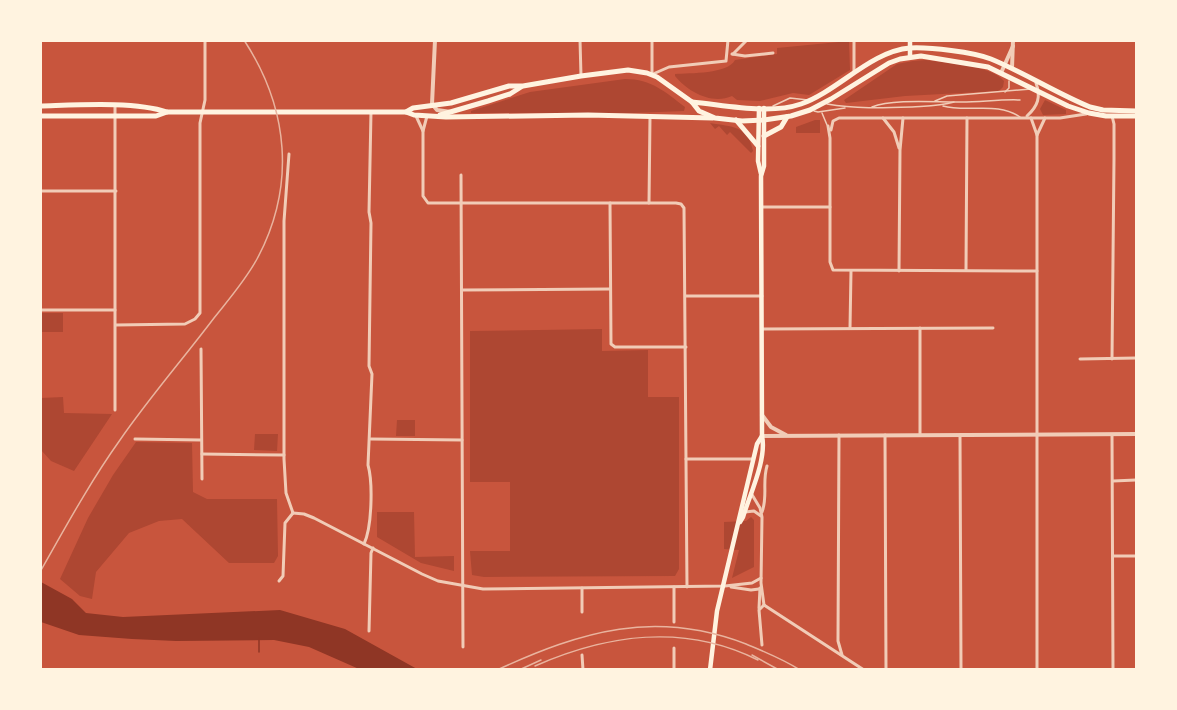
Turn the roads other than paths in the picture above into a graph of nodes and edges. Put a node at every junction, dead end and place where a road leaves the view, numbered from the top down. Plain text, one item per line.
1 (205, 40) edge
2 (435, 40) edge
3 (580, 40) edge
4 (652, 40) edge
5 (728, 40) edge
6 (747, 40) edge
7 (854, 40) edge
8 (910, 40) edge
9 (1013, 40) edge
10 (1013, 46) junction
11 (910, 48) junction
12 (773, 53) dead end
13 (732, 54) junction
14 (727, 57) junction
15 (910, 57) junction
16 (1004, 65) junction
17 (1012, 69) junction
18 (854, 74) junction
19 (1004, 74) junction
20 (652, 75) junction
21 (581, 76) junction
22 (1034, 80) junction
23 (523, 86) junction
24 (1047, 86) junction
25 (1037, 89) junction
26 (1005, 93) junction
27 (810, 100) junction
28 (1020, 100) dead end
29 (934, 101) junction
30 (692, 102) junction
31 (954, 102) junction
32 (823, 104) junction
33 (940, 105) junction
34 (40, 106) edge
35 (115, 106) junction
36 (433, 106) junction
37 (764, 108) junction
38 (846, 108) junction
39 (871, 108) junction
40 (810, 110) junction
41 (1137, 111) edge
42 (167, 112) junction
43 (202, 112) junction
44 (371, 112) junction
45 (406, 112) junction
46 (452, 112) junction
47 (821, 112) junction
48 (1089, 113) junction
49 (416, 115) junction
50 (427, 115) junction
51 (40, 116) edge
52 (116, 116) junction
53 (438, 116) junction
54 (650, 116) junction
55 (1112, 116) junction
56 (1137, 116) edge
57 (787, 117) junction
58 (1031, 117) junction
59 (1045, 117) junction
60 (715, 118) junction
61 (884, 118) junction
62 (903, 118) junction
63 (967, 118) junction
64 (1021, 118) junction
65 (1026, 118) junction
66 (736, 120) junction
67 (762, 120) junction
68 (828, 126) joint
69 (423, 131) junction
70 (830, 135) junction
71 (1036, 135) junction
72 (764, 136) junction
73 (758, 146) junction
74 (900, 150) junction
75 (289, 154) dead end
76 (461, 175) dead end
77 (761, 176) junction
78 (40, 191) edge
79 (116, 191) junction
80 (461, 203) junction
81 (610, 203) junction
82 (649, 203) junction
83 (761, 207) junction
84 (830, 207) junction
85 (966, 270) junction
86 (850, 271) junction
87 (899, 271) junction
88 (1037, 271) junction
89 (610, 289) junction
90 (461, 290) junction
91 (686, 296) junction
92 (762, 296) junction
93 (40, 310) edge
94 (115, 310) junction
95 (116, 325) junction
96 (850, 328) junction
97 (920, 328) junction
98 (993, 328) dead end
99 (762, 329) junction
100 (686, 346) junction
101 (201, 349) dead end
102 (1112, 358) junction
103 (1137, 358) edge
104 (1080, 359) dead end
105 (115, 410) dead end
106 (762, 414) junction
107 (1137, 434) edge
108 (787, 435) junction
109 (839, 435) junction
110 (885, 435) junction
111 (920, 435) junction
112 (960, 435) junction
113 (1037, 435) junction
114 (1112, 435) junction
115 (762, 436) junction
116 (135, 439) dead end
117 (201, 440) junction
118 (370, 440) junction
119 (462, 440) junction
120 (201, 454) junction
121 (284, 455) junction
122 (686, 459) junction
123 (753, 459) junction
124 (767, 466) dead end
125 (202, 479) dead end
126 (1113, 480) junction
127 (1137, 480) edge
128 (751, 492) junction
129 (745, 512) junction
130 (293, 513) junction
131 (762, 517) junction
132 (740, 522) junction
133 (364, 544) junction
134 (373, 548) junction
135 (1113, 556) junction
136 (1137, 556) edge
137 (761, 578) junction
138 (279, 580) dead end
139 (761, 583) junction
140 (462, 586) junction
141 (725, 586) junction
142 (674, 587) junction
143 (687, 587) junction
144 (582, 588) junction
145 (759, 589) junction
146 (765, 605) junction
147 (759, 610) junction
148 (582, 612) dead end
149 (674, 622) dead end
150 (369, 631) dead end
151 (838, 641) junction
152 (762, 645) dead end
153 (463, 647) dead end
154 (674, 648) dead end
155 (832, 649) junction
156 (582, 655) dead end
157 (842, 655) junction
158 (582, 669) edge
159 (674, 669) edge
160 (710, 669) edge
161 (864, 669) edge
162 (886, 669) edge
163 (961, 669) edge
164 (1037, 669) edge
165 (1113, 669) edge

1 - 43 street
2 - 36 street
3 - 21 street
4 - 20 street
5 - 14 street
6 - 13 street
7 - 18 street
8 - 11 main road
9 - 10 street
10 - 16 street
10 - 17 street
11 - 15 main road
11 - 16 highway
11 - 18 highway
12 - 13 street
13 - 14 street
14 - 20 street
15 - 19 highway
15 - 32 highway
16 - 17 highway
16 - 19 street
17 - 22 highway
18 - 27 highway
19 - 25 highway
19 - 26 lane
20 - 21 highway
20 - 30 highway
21 - 23 highway
22 - 24 highway
22 - 25 street
23 - 36 highway
23 - 46 highway
24 - 25 lane
24 - 41 highway
25 - 26 lane
25 - 48 highway
25 - 65 street
26 - 29 lane
27 - 32 lane
27 - 37 highway
28 - 31 lane
29 - 31 lane
29 - 39 lane
30 - 37 highway
30 - 60 highway
31 - 33 lane
32 - 38 lane
32 - 40 highway
33 - 39 lane
33 - 64 lane
34 - 35 highway
35 - 42 highway
35 - 52 street
36 - 45 highway
36 - 46 street
37 - 67 main road
38 - 39 lane
38 - 47 lane
40 - 47 lane
40 - 57 highway
42 - 43 highway
42 - 52 highway
43 - 44 highway
43 - 95 street
44 - 45 highway
44 - 118 street
45 - 49 highway
46 - 53 highway
47 - 68 lane
48 - 55 highway
48 - 59 street
49 - 50 highway
49 - 69 street
50 - 53 highway
50 - 69 street
51 - 52 highway
52 - 79 street
53 - 54 highway
54 - 60 highway
54 - 82 street
55 - 56 highway
55 - 102 street
57 - 67 highway
57 - 72 highway
58 - 59 street
58 - 65 street
58 - 71 street
59 - 71 street
60 - 66 highway
61 - 62 street
61 - 70 street
61 - 74 street
62 - 63 street
62 - 74 street
63 - 64 street
63 - 85 street
64 - 65 street
66 - 67 highway
66 - 73 highway
67 - 72 main road
67 - 73 main road
68 - 70 street
69 - 80 street
70 - 84 street
71 - 88 street
72 - 77 main road
73 - 77 main road
74 - 87 street
75 - 121 street
76 - 80 street
77 - 83 main road
78 - 79 street
79 - 94 street
80 - 81 street
80 - 90 street
81 - 82 street
81 - 89 street
82 - 91 street
83 - 84 street
83 - 92 main road
84 - 86 street
85 - 87 street
85 - 88 street
86 - 87 street
86 - 96 street
88 - 113 street
89 - 90 street
89 - 100 street
90 - 119 street
91 - 92 street
91 - 100 street
92 - 99 main road
93 - 94 street
94 - 95 street
95 - 105 street
96 - 97 street
96 - 99 street
97 - 98 street
97 - 111 street
99 - 106 main road
100 - 122 street
101 - 117 street
102 - 103 street
102 - 104 street
106 - 108 street
106 - 115 main road
107 - 114 street
108 - 109 street
108 - 115 street
109 - 110 street
109 - 151 street
110 - 111 street
110 - 162 street
111 - 112 street
112 - 113 street
112 - 163 street
113 - 114 street
113 - 164 street
114 - 126 street
115 - 123 main road
115 - 128 main road
116 - 117 street
117 - 120 street
118 - 119 street
118 - 133 street
119 - 140 street
120 - 121 street
120 - 125 street
121 - 130 street
122 - 123 street
122 - 143 street
123 - 132 main road
124 - 131 street
126 - 127 street
126 - 135 street
128 - 129 main road
128 - 131 street
129 - 131 street
129 - 132 main road
130 - 133 street
130 - 138 street
131 - 137 street
132 - 160 main road
133 - 134 street
134 - 140 street
134 - 150 street
135 - 136 street
135 - 165 street
137 - 139 street
137 - 141 street
139 - 145 street
139 - 146 street
140 - 144 street
140 - 153 street
141 - 143 street
141 - 145 street
142 - 143 street
142 - 144 street
142 - 149 street
144 - 148 street
145 - 147 street
146 - 147 street
146 - 155 street
147 - 152 street
151 - 155 street
151 - 157 street
154 - 159 street
155 - 157 street
156 - 158 street
157 - 161 street

